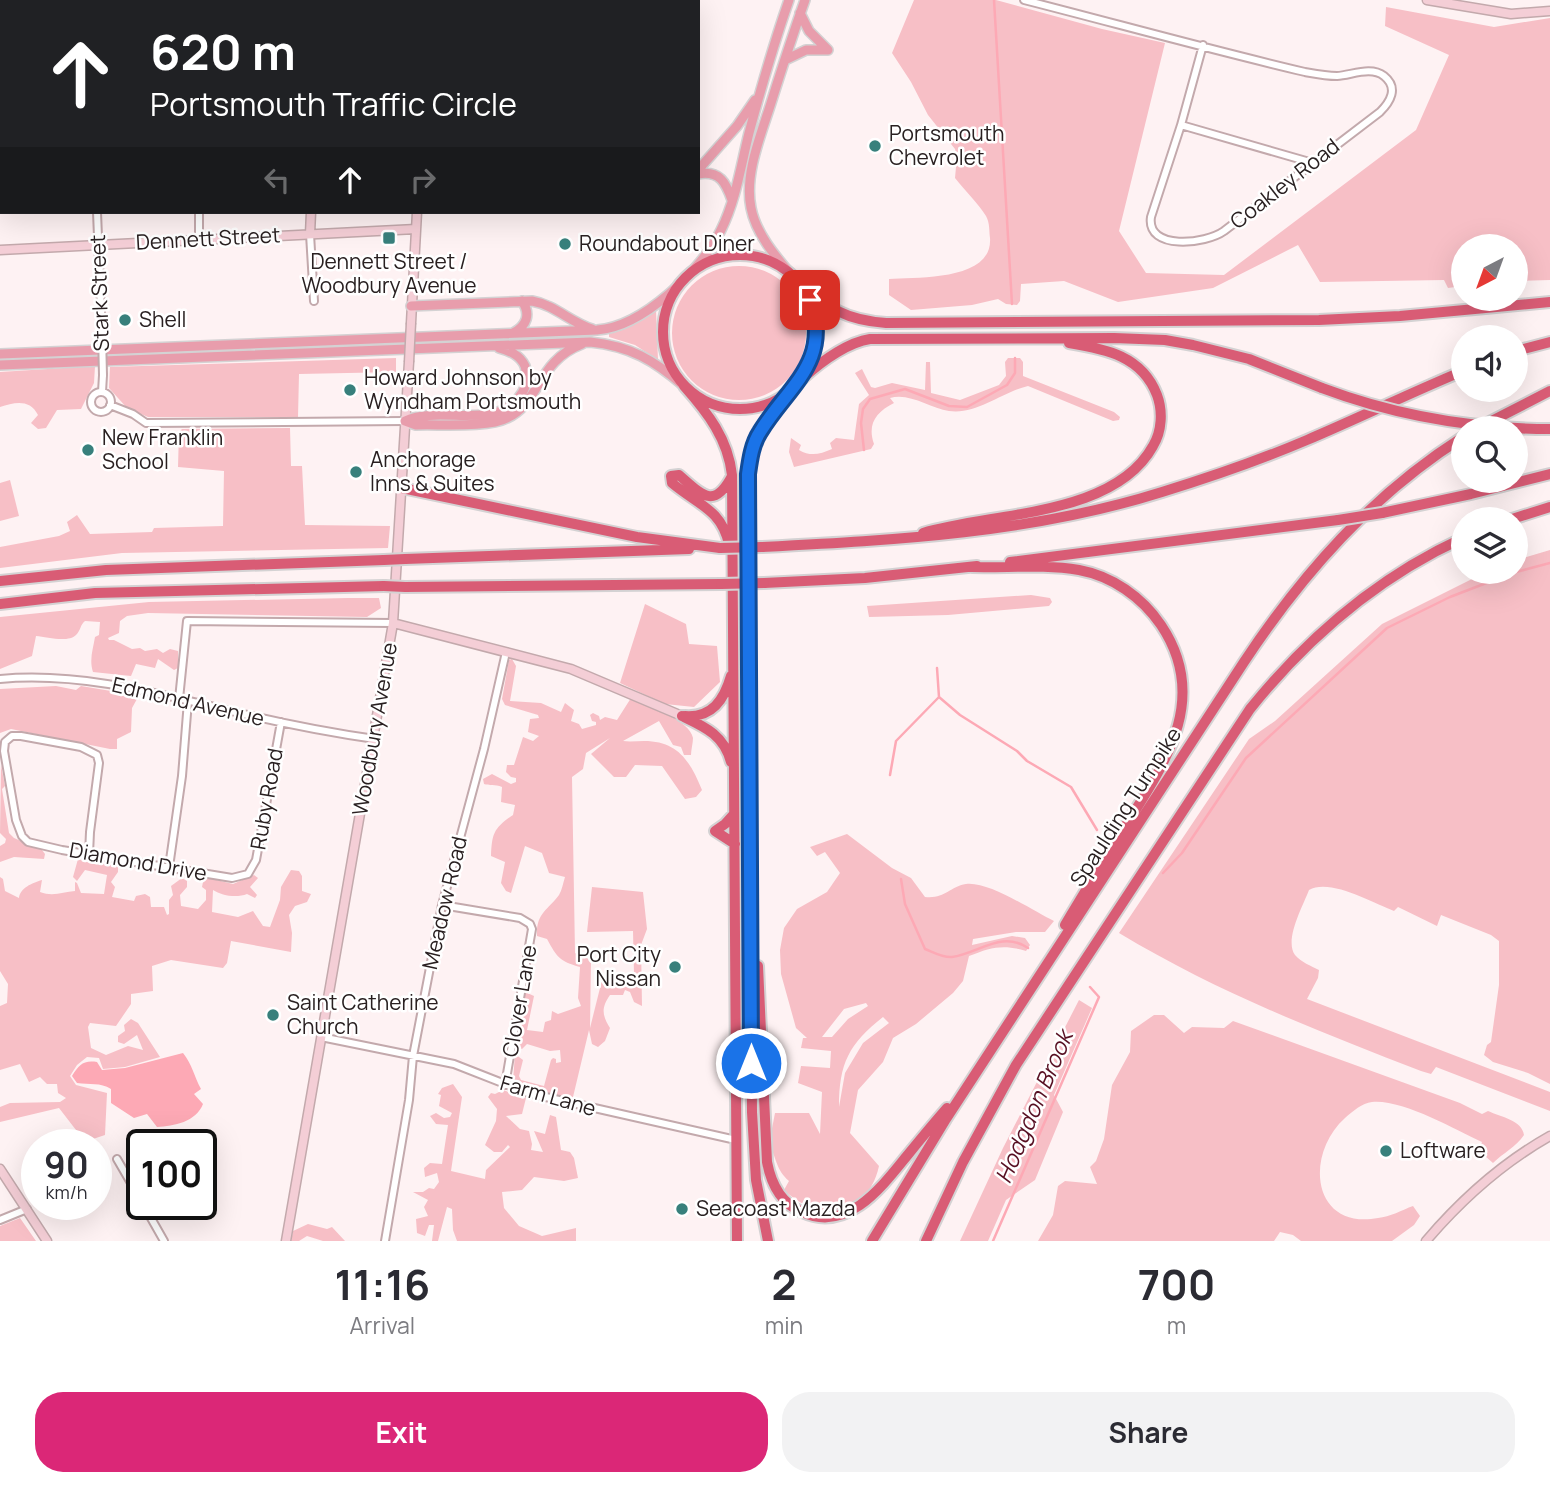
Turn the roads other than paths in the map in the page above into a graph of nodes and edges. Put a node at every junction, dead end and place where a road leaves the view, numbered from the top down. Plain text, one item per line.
1 (789, 0) edge
2 (805, 0) edge
3 (1024, 0) edge
4 (1427, 0) edge
5 (1550, 11) edge
6 (800, 13) junction
7 (1203, 45) junction
8 (785, 60) junction
9 (762, 86) junction
10 (1181, 125) junction
11 (1313, 163) junction
12 (700, 170) edge
13 (700, 172) edge
14 (732, 201) junction
15 (97, 214) edge
16 (200, 214) edge
17 (311, 214) edge
18 (417, 214) edge
19 (416, 229) junction
20 (310, 234) junction
21 (199, 240) junction
22 (98, 245) junction
23 (0, 250) edge
24 (689, 274) junction
25 (796, 280) junction
26 (314, 301) dead end
27 (522, 301) junction
28 (1550, 302) edge
29 (411, 306) junction
30 (597, 330) junction
31 (511, 334) junction
32 (1031, 338) junction
33 (590, 342) junction
34 (1550, 342) edge
35 (484, 346) junction
36 (1528, 348) edge
37 (0, 354) edge
38 (0, 365) edge
39 (1451, 376) edge
40 (795, 385) junction
41 (684, 386) junction
42 (1550, 391) edge
43 (102, 392) junction
44 (110, 405) junction
45 (1502, 416) edge
46 (405, 421) junction
47 (1550, 429) edge
48 (1451, 446) edge
49 (1550, 474) edge
50 (732, 475) junction
51 (402, 488) junction
52 (1550, 507) edge
53 (1528, 514) edge
54 (904, 539) junction
55 (1451, 544) edge
56 (720, 548) junction
57 (734, 564) junction
58 (972, 567) junction
59 (0, 581) edge
60 (0, 604) edge
61 (393, 623) junction
62 (506, 652) junction
63 (734, 666) junction
64 (0, 679) edge
65 (179, 699) junction
66 (188, 701) junction
67 (682, 716) junction
68 (281, 722) junction
69 (374, 739) junction
70 (734, 774) junction
71 (734, 814) junction
72 (750, 826) junction
73 (734, 844) junction
74 (89, 854) junction
75 (169, 867) junction
76 (247, 874) joint
77 (442, 905) junction
78 (1020, 1007) junction
79 (321, 1037) junction
80 (413, 1056) junction
81 (980, 1068) junction
82 (505, 1085) junction
83 (1550, 1136) edge
84 (736, 1140) junction
85 (117, 1159) dead end
86 (0, 1168) edge
87 (126, 1175) edge
88 (21, 1200) edge
89 (21, 1211) edge
90 (0, 1220) edge
91 (34, 1220) edge
92 (152, 1220) edge
93 (47, 1241) edge
94 (164, 1241) edge
95 (286, 1241) edge
96 (385, 1241) edge
97 (737, 1241) edge
98 (768, 1241) edge
99 (872, 1241) edge
100 (926, 1241) edge
101 (1426, 1241) edge

1 - 9 main road
2 - 6 main road
3 - 7 street, Coakley Road
4 - 5 street
6 - 8 main road
6 - 8 main road
7 - 10 street, Coakley Road
7 - 11 street, Coakley Road
8 - 25 main road
9 - 12 main road
9 - 14 main road
10 - 11 street
10 - 11 street, Coakley Road
13 - 14 main road
14 - 24 main road
15 - 22 street, Stark Street
16 - 21 street
17 - 20 street
18 - 19 street, Woodbury Avenue
19 - 20 street, Dennett Street
19 - 29 street, Woodbury Avenue
20 - 21 street, Dennett Street
20 - 26 street
21 - 22 street, Dennett Street
22 - 23 street, Dennett Street
22 - 43 street, Stark Street, bridge
24 - 25 highway
24 - 30 main road
24 - 41 highway
25 - 28 highway
25 - 40 highway
27 - 29 main road
27 - 30 main road
27 - 31 main road
29 - 46 street, Woodbury Avenue, bridge
30 - 31 main road
31 - 37 main road
32 - 40 highway
32 - 47 highway, bridge
32 - 54 highway
33 - 35 main road
33 - 41 main road
33 - 46 main road
34 - 36 highway
35 - 38 main road
35 - 46 main road
39 - 54 highway
40 - 41 highway
40 - 72 highway
41 - 50 highway
42 - 45 highway
43 - 44 street
43 - 44 street
44 - 46 street
46 - 51 street, Woodbury Avenue
48 - 78 highway, Spaulding Turnpike
49 - 58 highway, bridge
50 - 57 highway
50 - 57 highway
51 - 56 highway
51 - 61 street, Woodbury Avenue
52 - 53 highway
54 - 56 highway, bridge
55 - 100 highway
56 - 59 highway, bridge
57 - 63 highway
58 - 60 highway, bridge
58 - 78 highway
61 - 62 street
61 - 65 street
61 - 69 street, Woodbury Avenue
62 - 67 street
62 - 77 street, Meadow Road
63 - 67 highway
63 - 70 highway
64 - 65 street, Edmond Avenue
65 - 66 street, Edmond Avenue
66 - 68 street, Edmond Avenue
66 - 75 street
67 - 70 highway
68 - 69 street, Edmond Avenue
68 - 76 street, Ruby Road
69 - 79 street, Woodbury Avenue
70 - 71 highway
71 - 73 highway
71 - 73 highway
72 - 81 highway
72 - 98 highway
73 - 84 highway
74 - 74 street, Diamond Drive
74 - 75 street, Diamond Drive
75 - 76 street, Diamond Drive
77 - 80 street, Meadow Road
77 - 82 street, Clover Lane
78 - 81 highway, Spaulding Turnpike
79 - 80 street, Farm Lane
79 - 95 street, Woodbury Avenue
80 - 82 street, Farm Lane
80 - 96 street, Meadow Road
81 - 99 highway, Spaulding Turnpike
82 - 84 street, Farm Lane
83 - 101 street
84 - 97 highway
85 - 87 street
86 - 88 street
89 - 90 street
91 - 93 street
92 - 94 street

